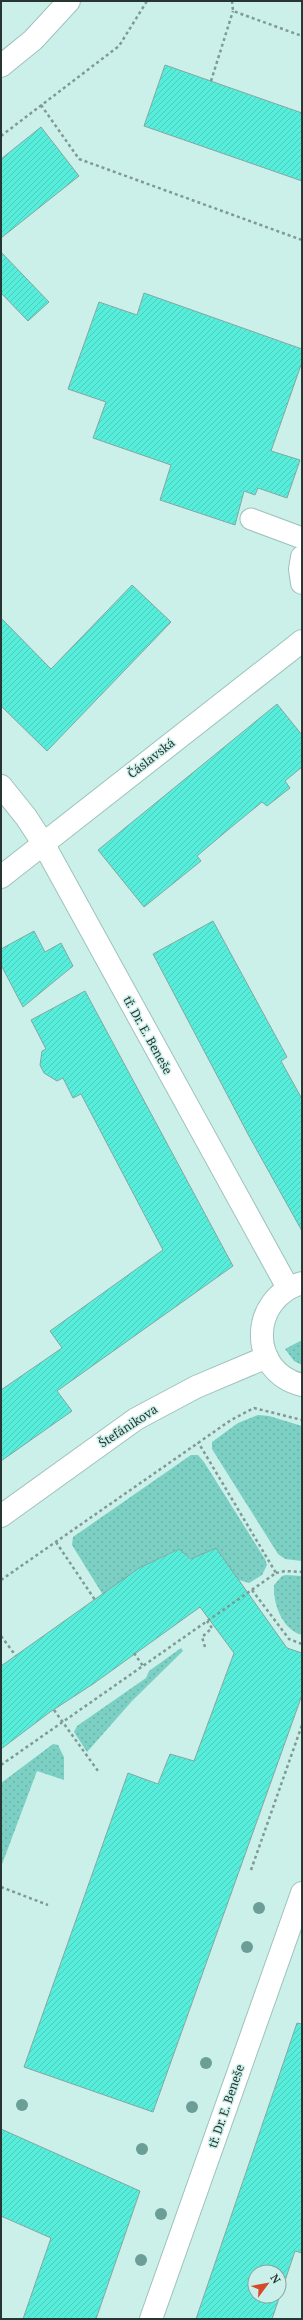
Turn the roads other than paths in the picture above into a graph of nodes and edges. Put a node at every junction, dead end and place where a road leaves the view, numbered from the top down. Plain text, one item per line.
1 (69, 1) edge
2 (1, 66) edge
3 (252, 519) dead end
4 (302, 538) edge
5 (302, 557) edge
6 (302, 583) edge
7 (302, 641) edge
8 (1, 786) edge
9 (42, 843) junction
10 (1, 877) edge
11 (295, 1286) edge
12 (267, 1357) junction
13 (302, 1385) edge
14 (1, 1516) edge
15 (302, 1894) edge
16 (151, 2319) edge

1 - 2 main road
3 - 4 lane
5 - 6 main road
7 - 9 main road, Čáslavská
8 - 9 main road, tř. Dr. E. Beneše
9 - 10 main road, Čáslavská
9 - 11 main road, tř. Dr. E. Beneše
11 - 12 main road
12 - 13 main road
12 - 14 main road, Štefánikova
15 - 16 main road, tř. Dr. E. Beneše

